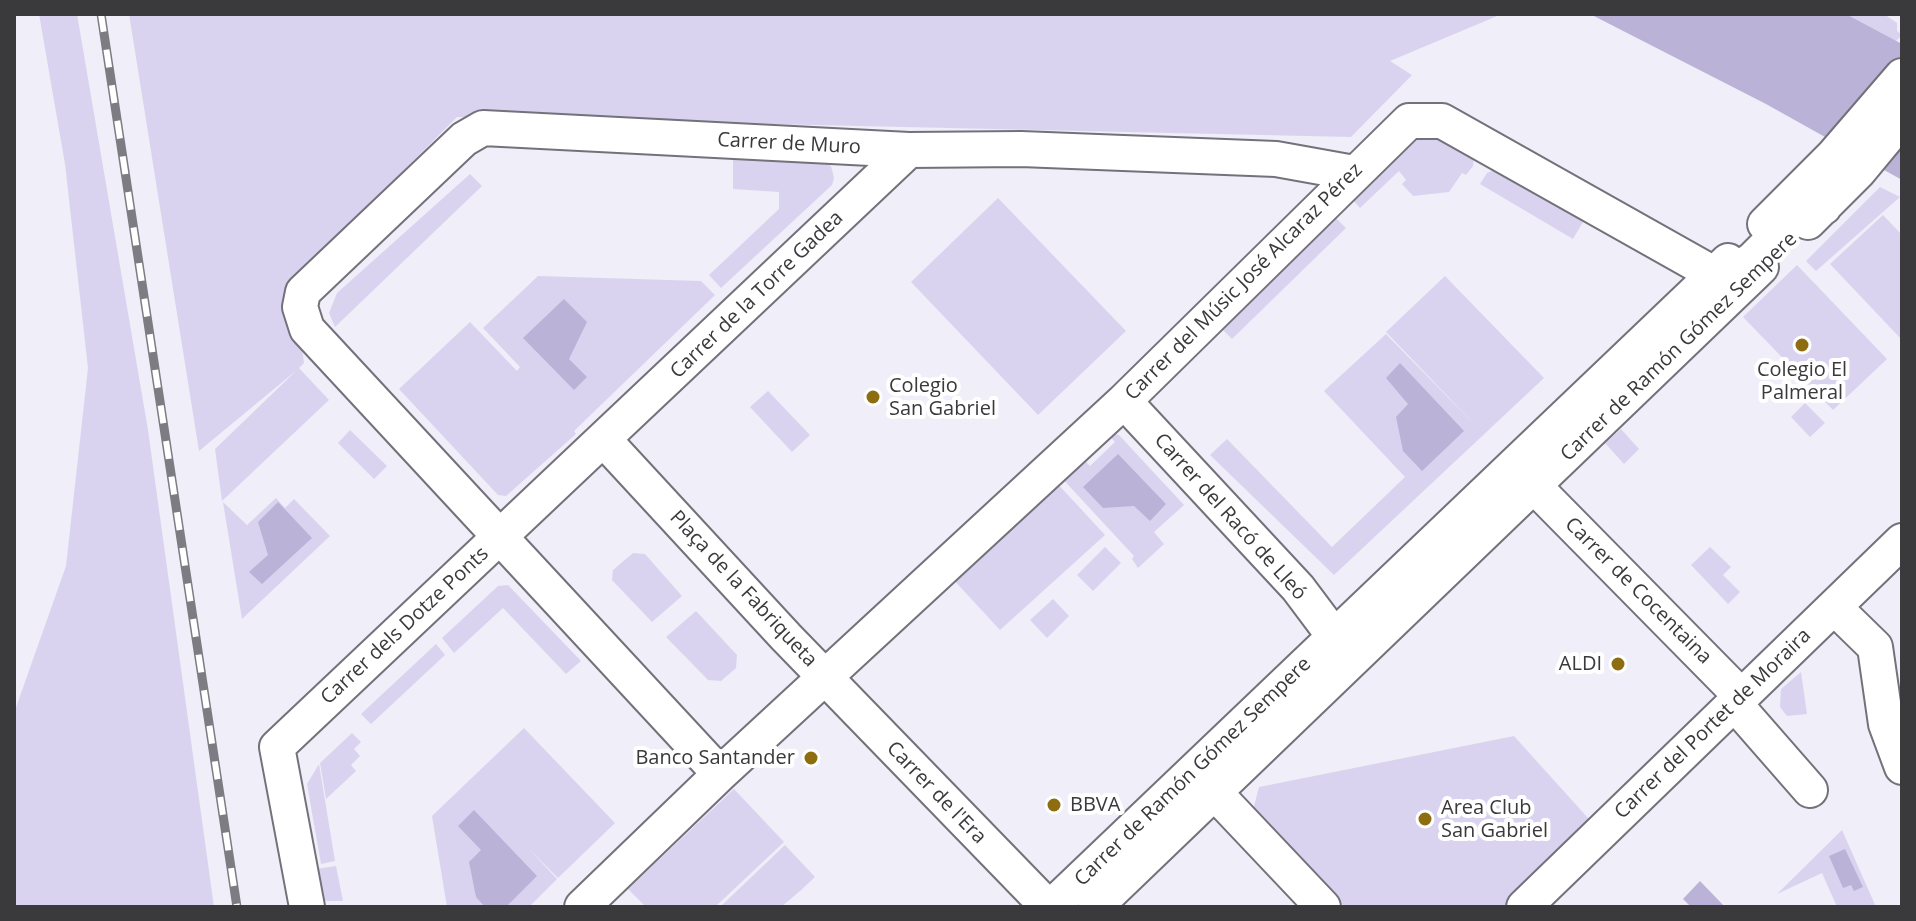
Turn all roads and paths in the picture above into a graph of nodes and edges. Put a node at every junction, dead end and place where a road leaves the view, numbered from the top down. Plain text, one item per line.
1 (1902, 76) edge
2 (1902, 119) edge
3 (909, 150) junction
4 (1846, 164) junction
5 (1354, 173) junction
6 (1824, 207) junction
7 (1714, 274) junction
8 (300, 307) joint
9 (1124, 401) junction
10 (604, 440) junction
11 (1530, 449) junction
12 (1534, 486) junction
13 (499, 537) junction
14 (1902, 541) edge
15 (1834, 607) junction
16 (1334, 636) junction
17 (1337, 677) junction
18 (826, 678) junction
19 (1738, 700) junction
20 (1901, 759) edge
21 (720, 774) junction
22 (1810, 790) dead end
23 (1216, 794) junction
24 (307, 907) edge
25 (582, 907) edge
26 (1050, 907) edge
27 (1095, 907) edge
28 (1323, 907) edge
29 (1524, 907) edge

1 - 4 street, Carrer de Ramón Gómez Sempere
2 - 4 street, Carrer de Ramón Gómez Sempere
3 - 5 street, Carrer de Muro
3 - 8 street, Carrer de Muro
3 - 10 street, Carrer de la Torre Gadea
4 - 6 street, Carrer de Ramón Gómez Sempere
4 - 7 street, Carrer de Ramón Gómez Sempere
5 - 7 street, Carrer del Músic José Alcaraz Pérez
5 - 9 street, Carrer del Músic José Alcaraz Pérez
6 - 7 street, Carrer de Ramón Gómez Sempere
6 - 12 street, Carrer de Ramón Gómez Sempere
7 - 11 street, Carrer de Ramón Gómez Sempere
8 - 13 street, Carrer dels Dotze Ponts
9 - 16 street, Carrer del Racó de Lleó
9 - 18 street, Carrer del Músic José Alcaraz Pérez
10 - 13 street
10 - 18 street, Plaça de la Fabriqueta
11 - 12 street, Carrer de Ramón Gómez Sempere
11 - 16 street, Carrer de Ramón Gómez Sempere
12 - 17 street, Carrer de Ramón Gómez Sempere
12 - 19 street, Carrer de Cocentaina
13 - 21 street
13 - 24 street, Carrer dels Dotze Ponts
14 - 15 street, Carrer del Portet de Moraira
15 - 19 street, Carrer del Portet de Moraira
15 - 20 street
16 - 17 street, Carrer de Ramón Gómez Sempere
16 - 26 street, Carrer de Ramón Gómez Sempere
17 - 23 street, Carrer de Ramón Gómez Sempere
18 - 21 street, Plaça de la Fabriqueta
18 - 26 street, Carrer de l'Era
19 - 22 street, Carrer de Cocentaina
19 - 29 street, Carrer del Portet de Moraira
21 - 25 street
23 - 27 street, Carrer de Ramón Gómez Sempere
23 - 28 street

